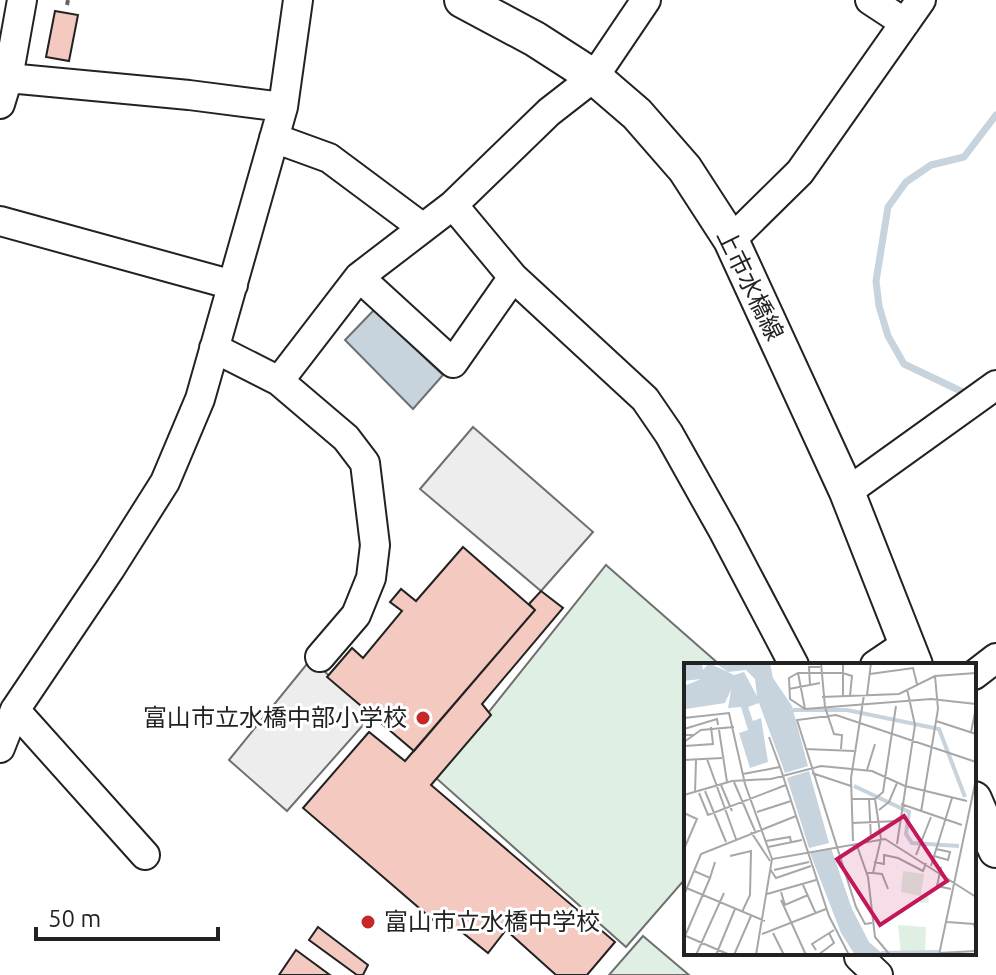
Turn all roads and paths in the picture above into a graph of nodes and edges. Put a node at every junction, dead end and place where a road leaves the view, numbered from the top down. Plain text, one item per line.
1 (22, 0) edge
2 (298, 0) edge
3 (462, 0) edge
4 (646, 0) edge
5 (870, 0) edge
6 (499, 8) edge
7 (913, 12) edge
8 (594, 77) junction
9 (4, 91) edge
10 (283, 107) junction
11 (274, 138) junction
12 (453, 205) junction
13 (0, 221) edge
14 (423, 228) junction
15 (731, 240) junction
16 (359, 277) junction
17 (513, 277) junction
18 (233, 285) junction
19 (214, 348) junction
20 (279, 381) junction
21 (996, 385) edge
22 (847, 492) junction
23 (911, 654) edge
24 (320, 657) dead end
25 (996, 658) edge
26 (793, 663) edge
27 (882, 663) edge
28 (976, 673) edge
29 (15, 710) junction
30 (0, 748) edge
31 (145, 855) dead end
32 (860, 955) edge
33 (878, 975) edge

1 - 9 street
2 - 10 street
3 - 6 main road, 上市水橋線
4 - 8 street
5 - 7 street
6 - 8 main road, 上市水橋線
7 - 15 street
8 - 12 street
8 - 15 main road, 上市水橋線
9 - 10 street
10 - 11 street
11 - 14 street
11 - 18 street
12 - 14 street
12 - 17 street
13 - 18 street
14 - 16 street
15 - 22 main road, 上市水橋線
16 - 17 street
16 - 20 street
17 - 26 street
18 - 19 street
19 - 20 street
19 - 29 street
20 - 24 street
21 - 22 street
22 - 23 main road, 上市水橋線
23 - 27 street
25 - 28 street
29 - 30 street
29 - 31 street
32 - 33 street

